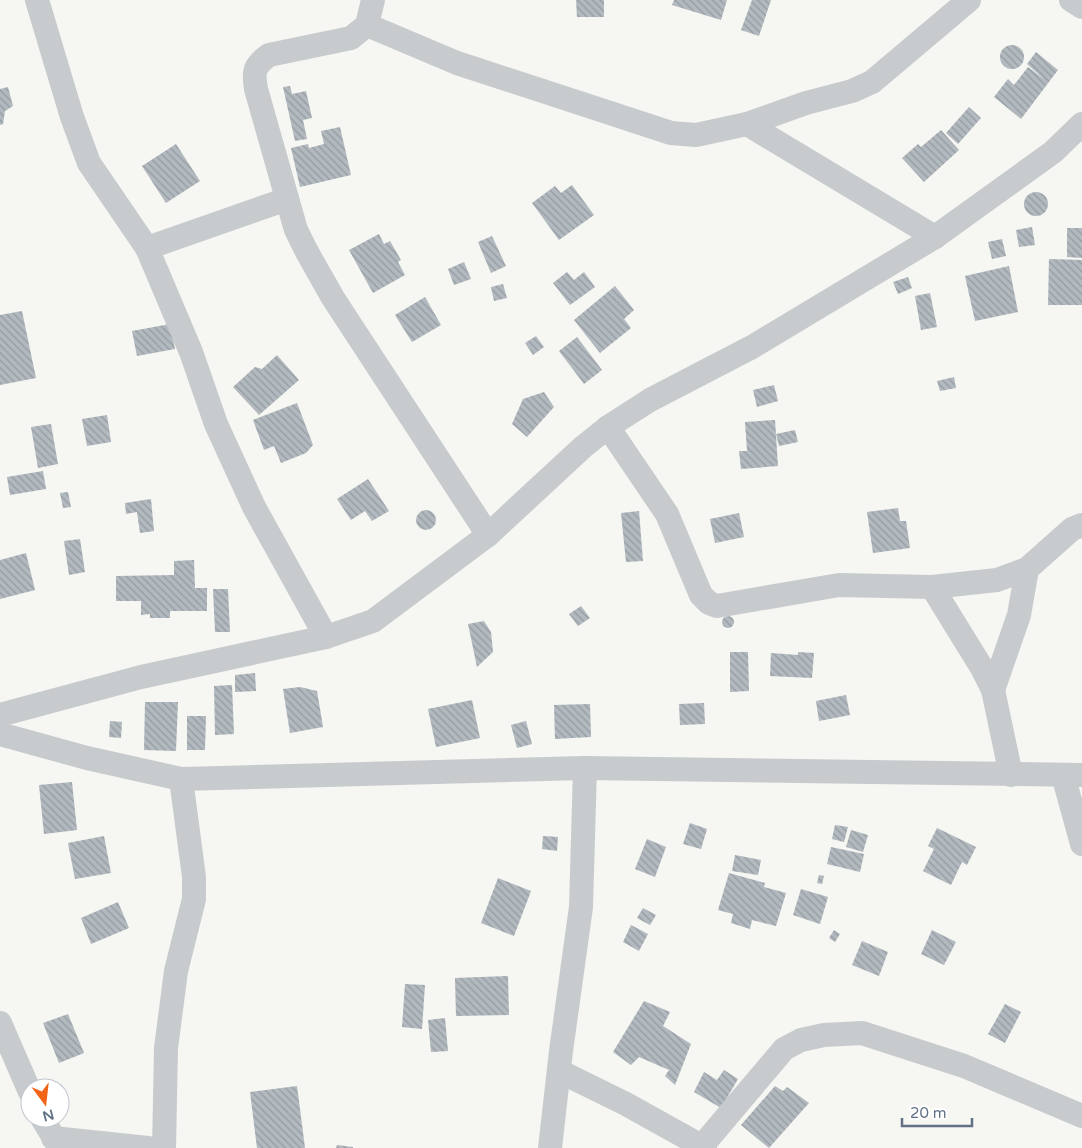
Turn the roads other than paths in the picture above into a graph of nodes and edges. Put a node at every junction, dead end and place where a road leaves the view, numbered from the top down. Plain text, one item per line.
1 (37, 0) edge
2 (373, 0) edge
3 (970, 0) edge
4 (1071, 0) edge
5 (1082, 8) edge
6 (367, 25) junction
7 (747, 124) junction
8 (1082, 124) edge
9 (287, 199) junction
10 (935, 237) junction
11 (147, 248) junction
12 (608, 427) junction
13 (1082, 525) edge
14 (488, 535) junction
15 (1027, 569) junction
16 (932, 587) junction
17 (326, 637) junction
18 (993, 690) junction
19 (0, 714) edge
20 (0, 734) edge
21 (586, 768) junction
22 (1011, 775) junction
23 (1072, 775) edge
24 (181, 778) junction
25 (1082, 844) edge
26 (0, 1023) edge
27 (559, 1071) junction
28 (24, 1078) edge
29 (1082, 1116) edge
30 (52, 1135) edge
31 (704, 1147) edge
32 (148, 1148) edge
33 (164, 1148) edge
34 (550, 1148) edge

1 - 11 street
2 - 6 street
3 - 7 street
4 - 5 street
6 - 7 street
6 - 9 street
7 - 10 street
8 - 10 street
9 - 11 street
9 - 14 street
10 - 12 street
11 - 17 street
12 - 14 street
12 - 16 street
13 - 15 street
14 - 17 street
15 - 16 street
15 - 18 street
16 - 18 street
17 - 19 street
18 - 22 street
20 - 24 street
21 - 22 street
21 - 24 street
21 - 27 street
22 - 23 street
23 - 25 street
24 - 33 street
26 - 28 street
27 - 31 street
27 - 34 street
29 - 31 street
30 - 32 street

